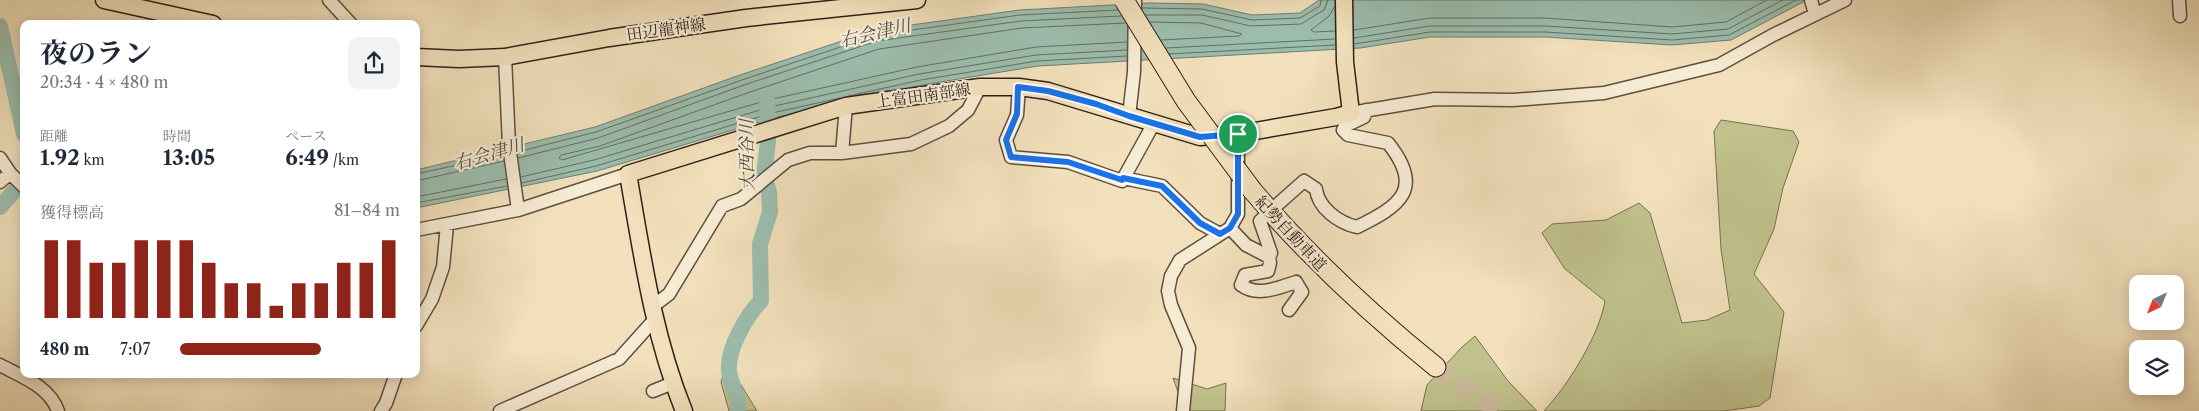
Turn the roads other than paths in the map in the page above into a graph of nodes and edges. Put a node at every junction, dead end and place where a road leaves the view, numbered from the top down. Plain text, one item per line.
1 (104, 0) edge
2 (330, 0) edge
3 (910, 0) edge
4 (1124, 0) edge
5 (1135, 0) edge
6 (1344, 0) edge
7 (1846, 0) edge
8 (2179, 0) edge
9 (1814, 8) edge
10 (2180, 16) dead end
11 (195, 20) edge
12 (348, 20) edge
13 (505, 56) junction
14 (420, 57) edge
15 (980, 87) junction
16 (1018, 87) junction
17 (846, 106) junction
18 (1359, 111) junction
19 (1129, 116) junction
20 (1154, 123) junction
21 (1238, 134) junction
22 (842, 153) junction
23 (0, 158) edge
24 (628, 174) junction
25 (8, 177) edge
26 (1123, 178) junction
27 (20, 184) edge
28 (1277, 205) dead end
29 (518, 210) junction
30 (1263, 218) dead end
31 (447, 225) junction
32 (420, 229) edge
33 (1225, 231) junction
34 (1269, 256) junction
35 (1289, 310) dead end
36 (653, 313) junction
37 (420, 319) edge
38 (0, 364) edge
39 (1436, 367) tunnel mouth
40 (20, 375) edge
41 (25, 378) edge
42 (395, 378) edge
43 (672, 383) junction
44 (653, 391) dead end
45 (58, 411) edge
46 (381, 411) edge
47 (500, 411) edge
48 (684, 411) edge
49 (1183, 411) edge

1 - 11 main road
2 - 12 street
3 - 13 main road, 田辺龍神線
4 - 39 highway, 紀勢自動車道, bridge
5 - 19 street, bridge
6 - 18 main road
7 - 9 street
8 - 10 street
9 - 18 street
13 - 14 main road, 田辺龍神線
13 - 29 street
15 - 16 main road, 上富田南部線
15 - 17 main road, 上富田南部線
15 - 22 street
16 - 19 main road, 上富田南部線
16 - 26 street
17 - 22 street
17 - 24 main road, 上富田南部線
18 - 21 main road, 上富田南部線
18 - 28 street
19 - 20 main road, 上富田南部線
20 - 21 main road, 上富田南部線
20 - 26 street
21 - 33 street
22 - 36 street
23 - 25 street
24 - 29 street
24 - 36 main road
25 - 27 street
26 - 33 street
29 - 31 street
30 - 34 street
31 - 32 street
31 - 37 street
33 - 34 street
33 - 49 street
34 - 35 street
36 - 43 main road
36 - 47 street
38 - 40 street
41 - 45 street
42 - 46 street
43 - 44 street
43 - 48 main road

